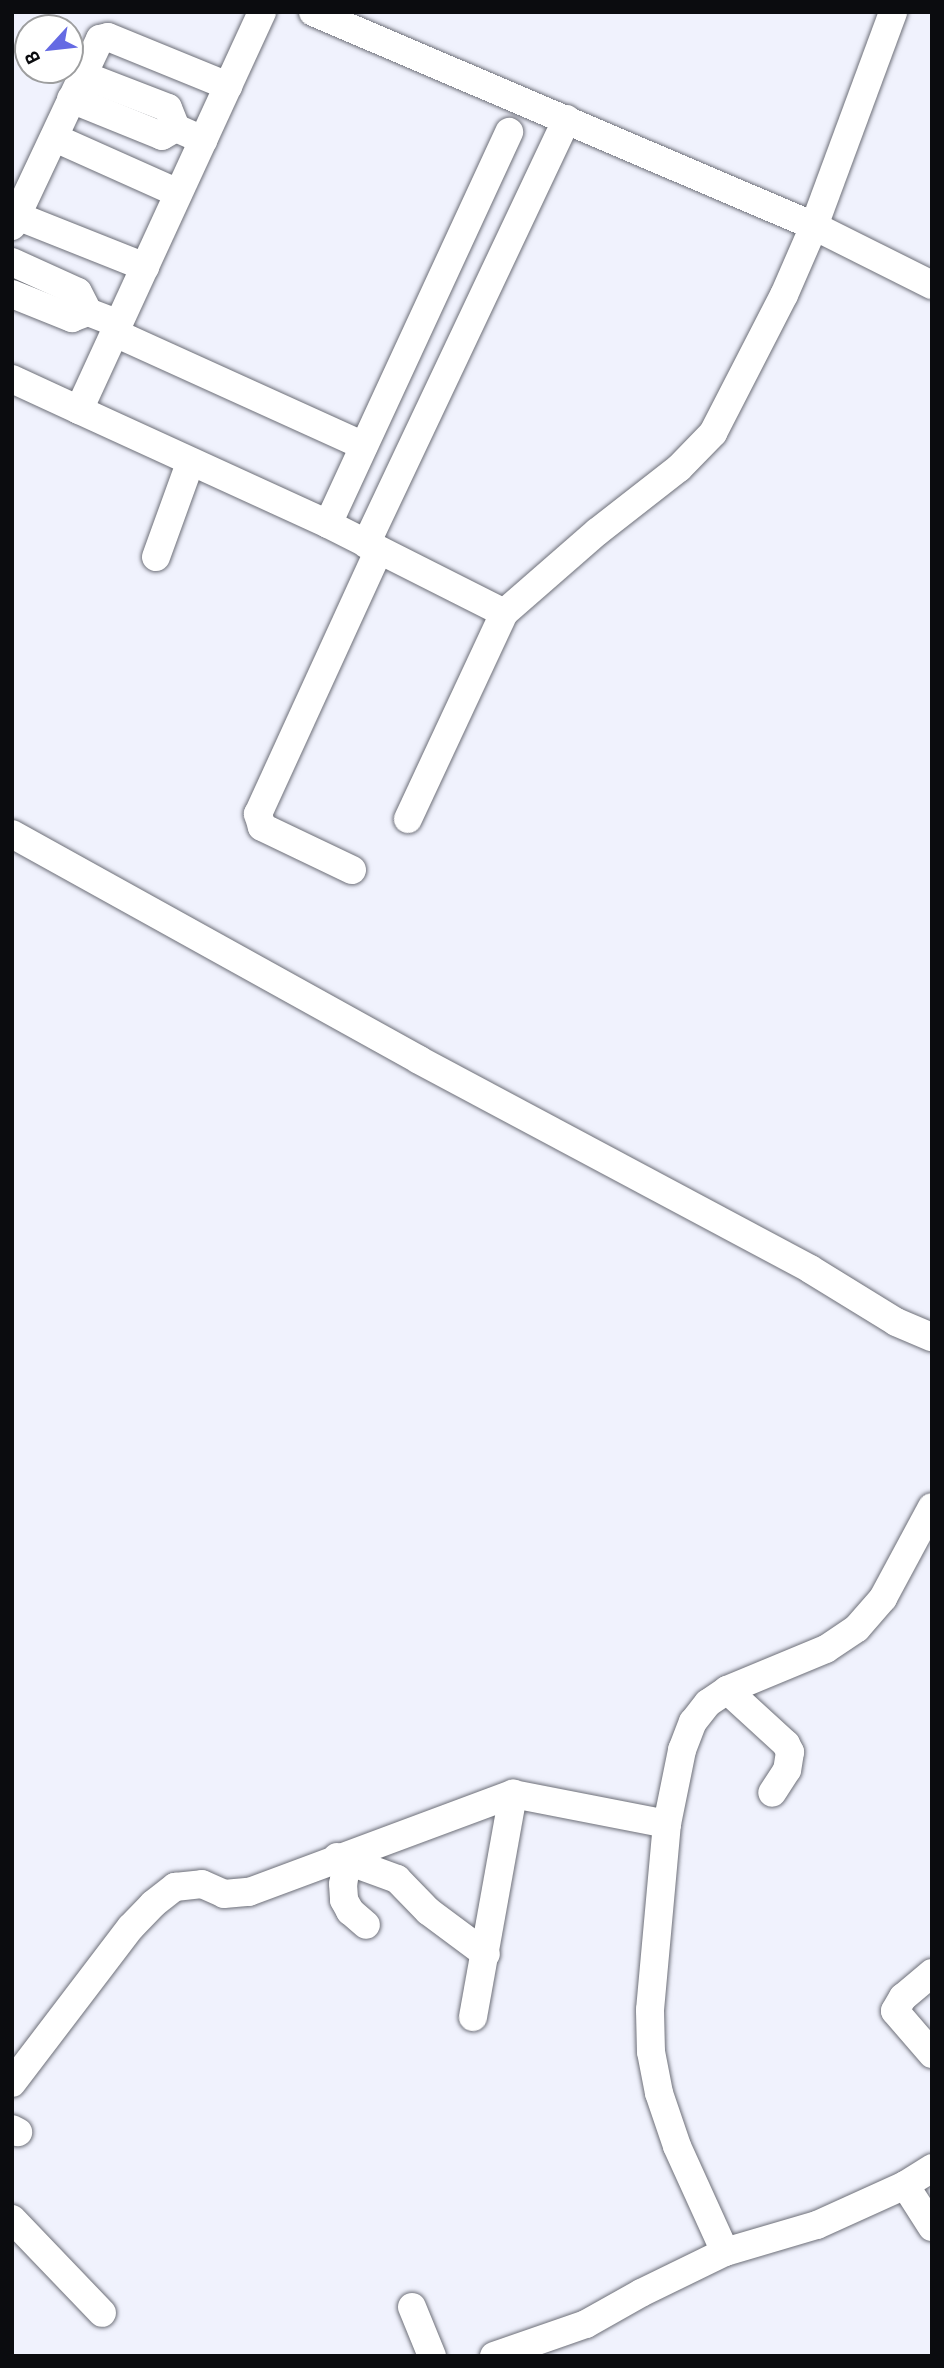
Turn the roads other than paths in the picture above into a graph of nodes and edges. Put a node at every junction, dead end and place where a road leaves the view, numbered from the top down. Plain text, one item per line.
1 (261, 12) edge
2 (313, 12) edge
3 (893, 12) edge
4 (228, 86) junction
5 (77, 87) junction
6 (567, 119) junction
7 (509, 132) dead end
8 (55, 138) junction
9 (203, 140) junction
10 (178, 194) junction
11 (15, 221) edge
12 (814, 226) junction
13 (12, 262) edge
14 (145, 267) junction
15 (932, 285) edge
16 (12, 295) edge
17 (89, 312) junction
18 (117, 328) junction
19 (12, 379) edge
20 (79, 410) junction
21 (364, 446) junction
22 (190, 463) junction
23 (328, 524) junction
24 (372, 547) junction
25 (156, 557) dead end
26 (504, 612) junction
27 (408, 819) dead end
28 (12, 834) edge
29 (352, 870) dead end
30 (932, 1338) edge
31 (932, 1507) edge
32 (727, 1690) junction
33 (772, 1793) dead end
34 (513, 1794) junction
35 (667, 1824) junction
36 (342, 1859) junction
37 (366, 1925) dead end
38 (486, 1954) junction
39 (932, 1973) edge
40 (473, 2017) dead end
41 (932, 2054) edge
42 (12, 2082) edge
43 (932, 2168) edge
44 (905, 2185) junction
45 (12, 2219) edge
46 (932, 2227) edge
47 (725, 2252) junction
48 (412, 2307) dead end
49 (102, 2313) dead end
50 (432, 2356) edge
51 (494, 2356) edge

1 - 4 street
2 - 6 street
3 - 12 street
4 - 5 street
4 - 9 street
5 - 8 street
5 - 9 street
6 - 12 street
6 - 24 street
7 - 21 street
8 - 10 street
8 - 11 street
9 - 10 street
10 - 14 street
11 - 14 street
12 - 15 street
12 - 26 street
13 - 17 street
14 - 18 street
16 - 17 street
17 - 18 street
18 - 20 street
18 - 21 street
19 - 20 street
20 - 22 street
21 - 23 street
22 - 23 street
22 - 25 street
23 - 24 street
24 - 26 street
24 - 29 street
26 - 27 street
28 - 30 street
31 - 32 street
32 - 33 street
32 - 35 street
34 - 35 street
34 - 36 street
34 - 38 street
35 - 47 street
36 - 37 street
36 - 38 street
36 - 42 street
38 - 40 street
39 - 41 street
43 - 44 street
44 - 46 street
44 - 47 street
45 - 49 street
47 - 51 street
48 - 50 street

